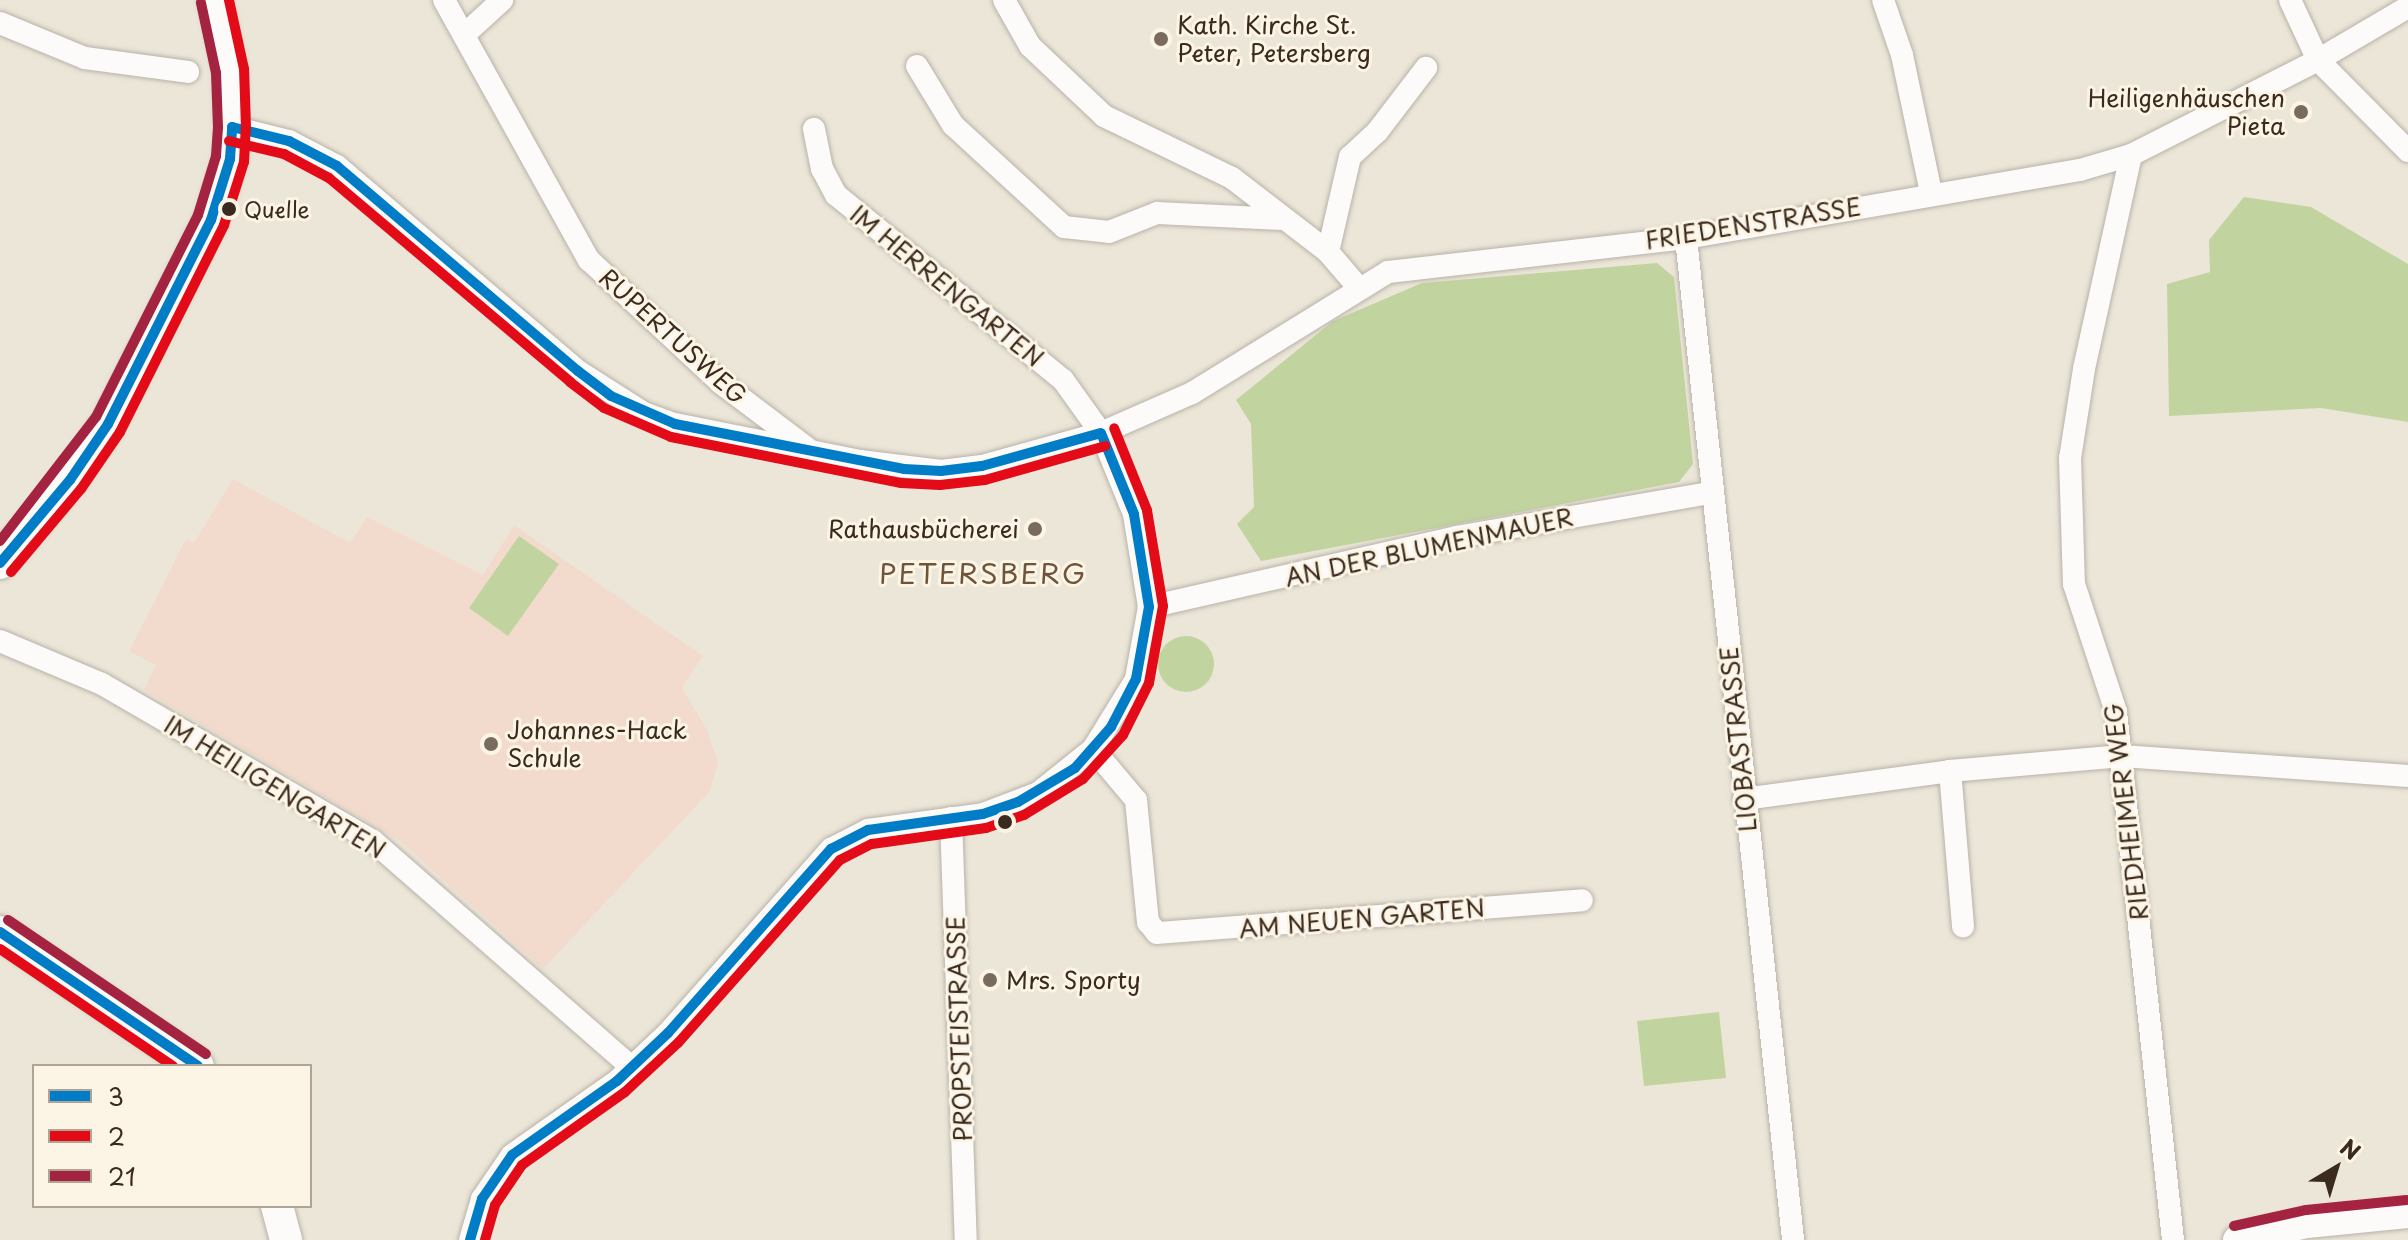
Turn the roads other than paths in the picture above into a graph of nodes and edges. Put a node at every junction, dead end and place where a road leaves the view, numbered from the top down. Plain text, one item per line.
1 (215, 0) edge
2 (444, 0) edge
3 (502, 0) edge
4 (1004, 0) edge
5 (1883, 0) edge
6 (2290, 0) edge
7 (2408, 7) edge
8 (0, 23) edge
9 (464, 35) junction
10 (2318, 60) junction
11 (917, 66) dead end
12 (1426, 68) dead end
13 (188, 72) dead end
14 (232, 127) junction
15 (814, 129) dead end
16 (2408, 151) edge
17 (2131, 155) junction
18 (1931, 193) junction
19 (1282, 219) junction
20 (1686, 238) junction
21 (1328, 252) junction
22 (1357, 286) junction
23 (1101, 433) junction
24 (811, 451) junction
25 (1709, 493) junction
26 (0, 563) edge
27 (1149, 607) junction
28 (0, 641) edge
29 (1093, 749) junction
30 (2122, 756) junction
31 (1950, 771) junction
32 (2408, 776) edge
33 (1744, 799) junction
34 (951, 818) junction
35 (1582, 900) dead end
36 (1963, 926) dead end
37 (0, 932) edge
38 (195, 1064) edge
39 (632, 1068) junction
40 (278, 1208) edge
41 (2408, 1214) edge
42 (286, 1240) edge
43 (470, 1240) edge
44 (966, 1240) edge
45 (1793, 1240) edge
46 (2173, 1240) edge
47 (2237, 1240) edge

1 - 14 main road
2 - 9 street, RUPERTUSWEG
3 - 9 street
4 - 19 street
5 - 18 street
6 - 10 street
7 - 10 street, FRIEDENSTRASSE
8 - 13 street
9 - 24 street, RUPERTUSWEG
10 - 16 street
10 - 17 street, FRIEDENSTRASSE
11 - 19 street
12 - 21 street
14 - 24 street, FRIEDENSTRASSE
14 - 26 main road
15 - 23 street, IM HERRENGARTEN
17 - 18 street, FRIEDENSTRASSE
17 - 30 street, RIEDHEIMER WEG
18 - 20 street, FRIEDENSTRASSE
19 - 21 street
20 - 22 street, FRIEDENSTRASSE
20 - 25 street, LIOBASTRASSE
21 - 22 street
22 - 23 street, FRIEDENSTRASSE
23 - 24 street, FRIEDENSTRASSE
23 - 27 street, IM HERRENGARTEN
25 - 27 street, AN DER BLUMENMAUER
25 - 33 street, LIOBASTRASSE
27 - 29 street, IM HERRENGARTEN
28 - 39 street, IM HEILIGENGARTEN
29 - 34 street, IM HERRENGARTEN
29 - 35 street, AM NEUEN GARTEN
30 - 31 street
30 - 32 street
30 - 46 street, RIEDHEIMER WEG
31 - 33 street
31 - 36 street
33 - 45 street, LIOBASTRASSE
34 - 39 street, IM HERRENGARTEN
34 - 44 street, PROPSTEISTRASSE
37 - 38 main road
39 - 43 street, IM HERRENGARTEN
40 - 42 main road
41 - 47 street

